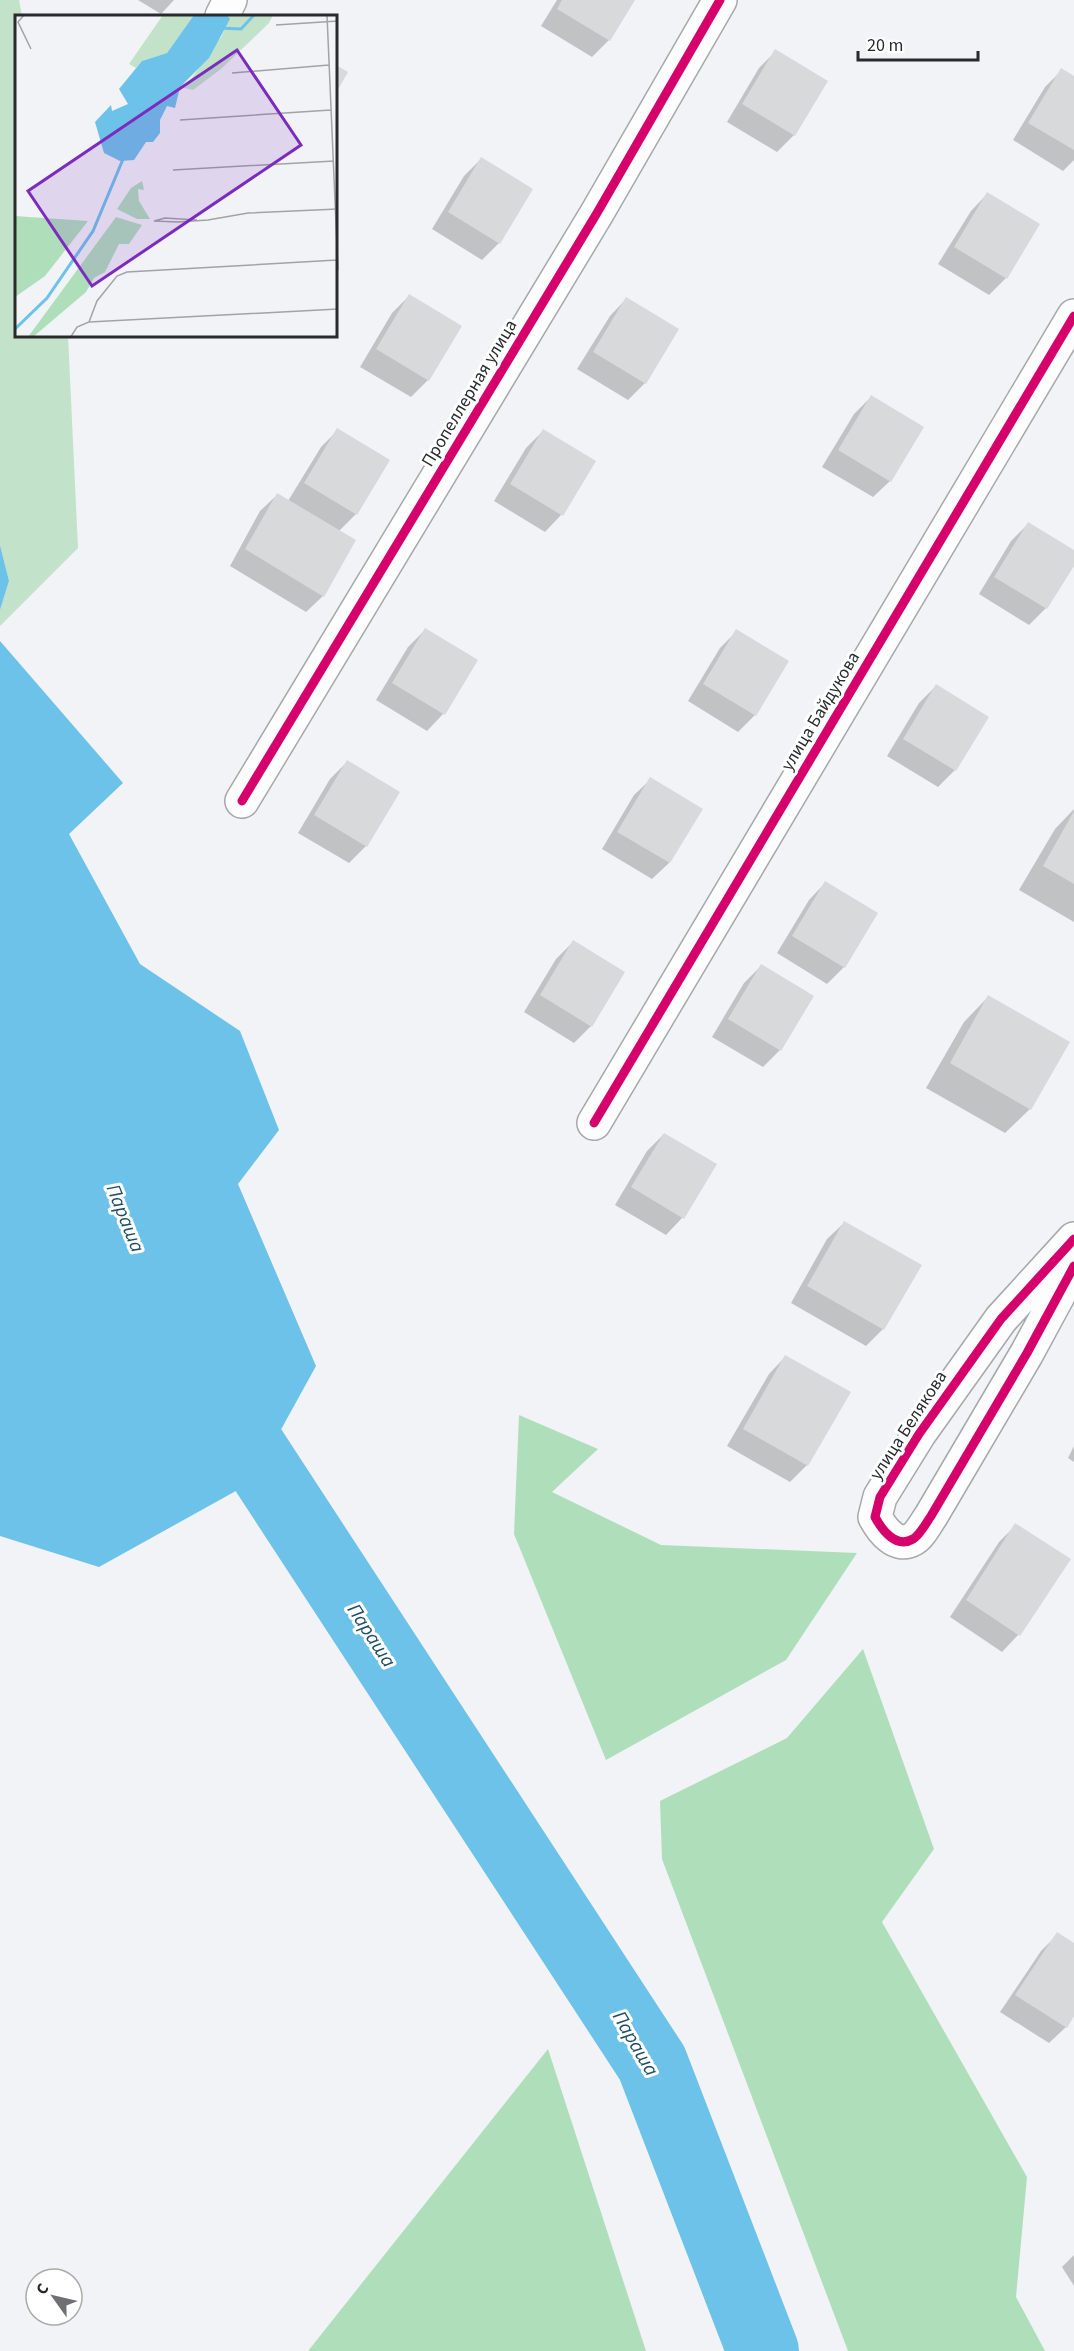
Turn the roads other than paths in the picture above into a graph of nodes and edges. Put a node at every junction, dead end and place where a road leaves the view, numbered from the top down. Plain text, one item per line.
1 (230, 0) edge
2 (720, 0) edge
3 (222, 15) edge
4 (1074, 316) edge
5 (242, 801) dead end
6 (594, 1123) dead end
7 (1074, 1239) edge
8 (1074, 1266) edge

1 - 3 street
2 - 5 street, Пропеллерная улица
4 - 6 street, улица Байдукова
7 - 8 street, улица Белякова

